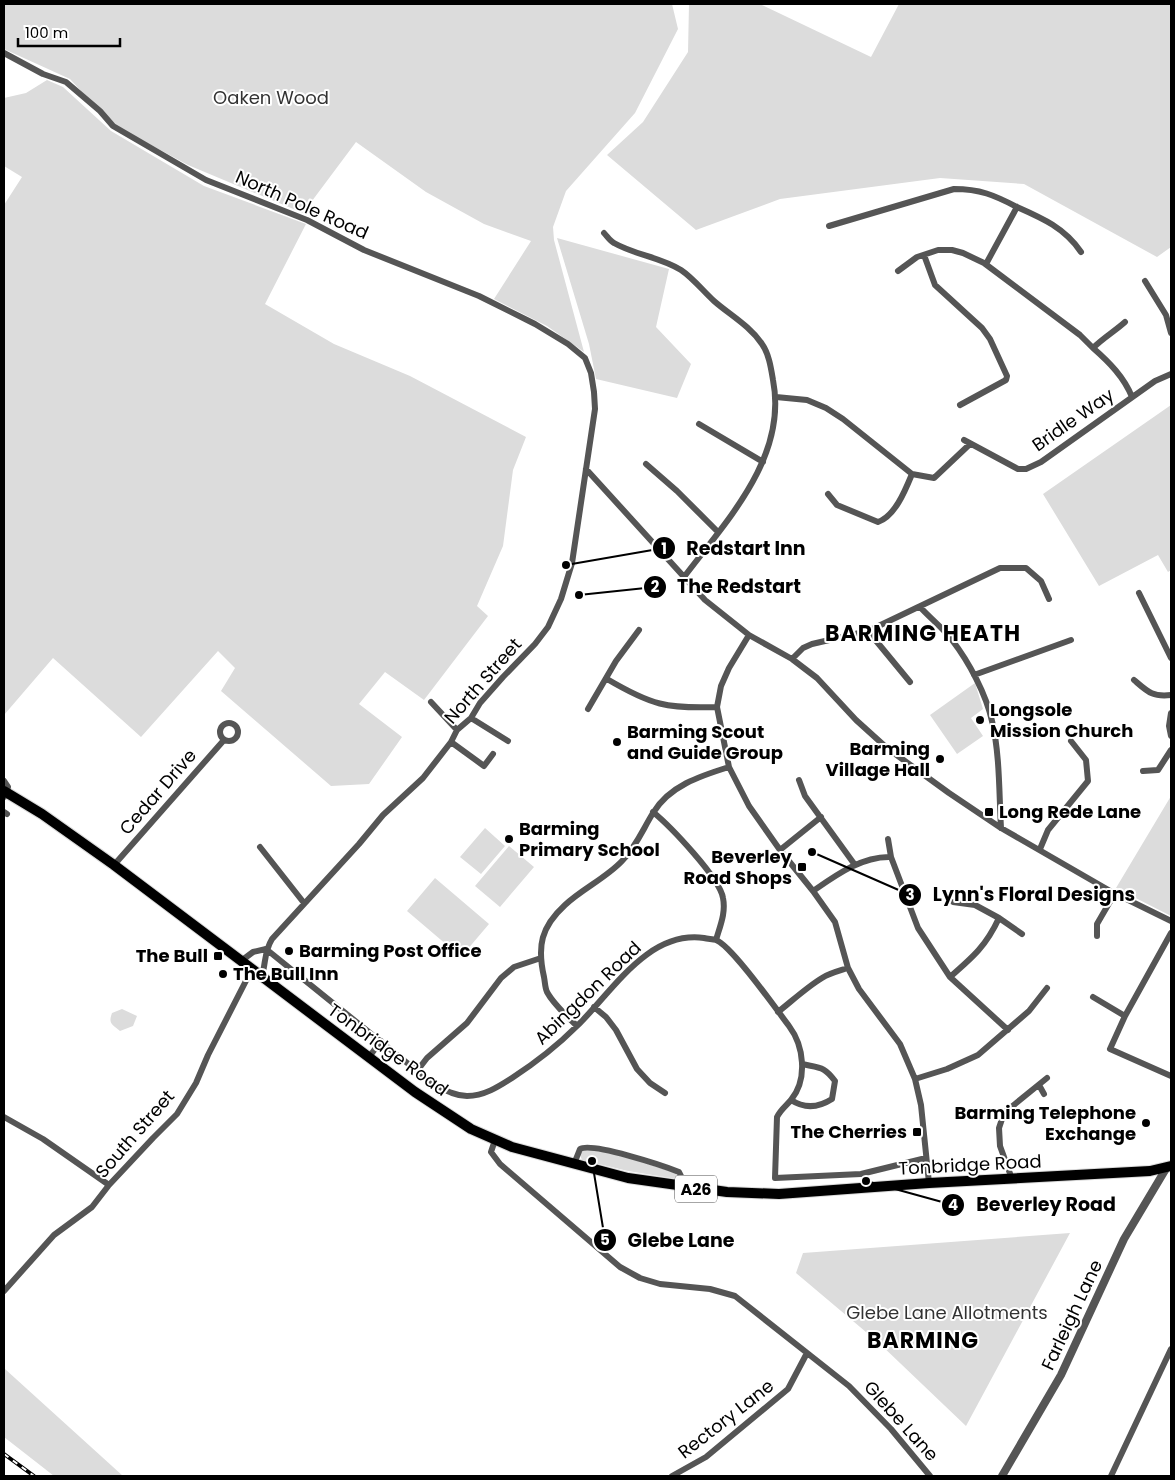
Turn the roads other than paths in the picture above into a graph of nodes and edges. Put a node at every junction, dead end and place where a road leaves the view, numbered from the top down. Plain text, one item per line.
1 (4, 53) edge
2 (1017, 207) junction
3 (829, 226) dead end
4 (604, 232) dead end
5 (1081, 252) dead end
6 (924, 255) junction
7 (986, 264) junction
8 (898, 271) dead end
9 (1145, 281) dead end
10 (1125, 322) dead end
11 (1171, 333) edge
12 (1093, 348) junction
13 (591, 373) joint
14 (1171, 374) edge
15 (776, 397) junction
16 (1132, 397) junction
17 (960, 405) dead end
18 (699, 424) dead end
19 (964, 440) dead end
20 (970, 444) junction
21 (763, 462) junction
22 (646, 464) dead end
23 (586, 469) junction
24 (912, 474) junction
25 (828, 494) dead end
26 (718, 532) junction
27 (684, 577) junction
28 (1139, 593) dead end
29 (1049, 599) dead end
30 (920, 607) junction
31 (639, 630) dead end
32 (868, 631) junction
33 (749, 635) junction
34 (1071, 640) dead end
35 (1171, 658) edge
36 (792, 659) junction
37 (974, 675) junction
38 (607, 679) junction
39 (1134, 680) dead end
40 (910, 682) dead end
41 (1171, 696) edge
42 (431, 702) dead end
43 (717, 707) junction
44 (588, 711) dead end
45 (1171, 713) edge
46 (471, 718) junction
47 (458, 730) junction
48 (1171, 736) edge
49 (224, 740) dead end
50 (508, 740) dead end
51 (1071, 741) dead end
52 (451, 742) junction
53 (1171, 750) edge
54 (493, 754) dead end
55 (729, 767) junction
56 (1143, 771) dead end
57 (800, 780) dead end
58 (4, 781) edge
59 (5, 793) edge
60 (653, 812) junction
61 (821, 817) junction
62 (1001, 828) junction
63 (888, 839) dead end
64 (260, 847) dead end
65 (1040, 849) junction
66 (780, 850) junction
67 (891, 857) junction
68 (114, 865) junction
69 (855, 865) junction
70 (813, 891) junction
71 (1115, 893) junction
72 (953, 902) dead end
73 (304, 903) junction
74 (999, 918) junction
75 (1171, 920) edge
76 (1171, 933) edge
77 (1022, 934) dead end
78 (1097, 936) dead end
79 (716, 940) junction
80 (266, 949) junction
81 (541, 958) junction
82 (241, 961) junction
83 (252, 968) junction
84 (848, 968) junction
85 (262, 976) junction
86 (950, 977) junction
87 (1047, 988) dead end
88 (1094, 997) dead end
89 (594, 1008) junction
90 (778, 1012) junction
91 (1124, 1016) junction
92 (577, 1026) junction
93 (1008, 1030) junction
94 (381, 1041) junction
95 (369, 1057) junction
96 (802, 1064) junction
97 (417, 1071) junction
98 (1171, 1076) edge
99 (1047, 1078) dead end
100 (915, 1079) junction
101 (1038, 1086) junction
102 (665, 1093) dead end
103 (1044, 1094) dead end
104 (791, 1100) junction
105 (4, 1117) edge
106 (494, 1140) junction
107 (926, 1158) junction
108 (574, 1164) junction
109 (1169, 1166) edge
110 (1012, 1179) junction
111 (929, 1183) junction
112 (109, 1185) junction
113 (680, 1186) junction
114 (4, 1291) edge
115 (1171, 1349) edge
116 (807, 1353) junction
117 (672, 1476) edge
118 (930, 1476) edge
119 (1002, 1476) edge
120 (1111, 1476) edge

1 - 13 street, North Pole Road
2 - 3 street
2 - 5 street
2 - 7 street
4 - 15 street
6 - 7 street
6 - 8 street
6 - 17 street
7 - 12 street
9 - 11 street
10 - 12 street
12 - 16 street
13 - 23 street, North Street
14 - 16 street, Bridle Way
15 - 21 street
15 - 24 street
16 - 20 street, Bridle Way
18 - 21 street
19 - 20 street, Bridle Way
20 - 24 street
21 - 26 street
22 - 26 street
23 - 27 street
23 - 46 street, North Street
24 - 25 street
26 - 27 street
27 - 33 street
28 - 35 street
29 - 30 street
30 - 32 street
30 - 37 street
31 - 38 street
32 - 36 street
32 - 40 street
33 - 36 street
33 - 43 street
34 - 37 street
36 - 62 street
37 - 62 street
38 - 43 street
38 - 44 street
39 - 41 street
42 - 47 street
43 - 55 street
45 - 48 street
46 - 47 street, North Street
46 - 50 street
47 - 52 street, North Street
49 - 68 street, Cedar Drive
51 - 65 street
52 - 54 street
52 - 73 street, North Street
53 - 56 street
55 - 60 street
55 - 66 street
57 - 61 street
58 - 59 street
59 - 68 main road, Tonbridge Road / A26
60 - 79 street
60 - 81 street
61 - 66 street
61 - 69 street
62 - 65 street
63 - 67 street
64 - 73 street
65 - 71 street
66 - 70 street
67 - 69 street
67 - 86 street
68 - 82 main road, Tonbridge Road / A26
69 - 70 street
70 - 84 street
71 - 75 street
71 - 78 street
72 - 74 street
73 - 80 street, North Street
74 - 77 street
74 - 86 street
76 - 91 street
79 - 89 street, Abingdon Road
79 - 90 street
80 - 82 street, North Street
80 - 85 street, North Street
80 - 94 street, Abingdon Road
81 - 92 street
81 - 97 street
82 - 83 main road, Tonbridge Road / A26
83 - 85 main road, Tonbridge Road / A26
83 - 112 street, South Street
84 - 90 street
84 - 100 street
85 - 95 main road, Tonbridge Road / A26
86 - 93 street
87 - 93 street
88 - 91 street
89 - 92 street, Abingdon Road
89 - 102 street
90 - 96 street
91 - 98 street
92 - 97 street, Abingdon Road
93 - 100 street
94 - 95 street
94 - 97 street, Abingdon Road
95 - 106 main road, Tonbridge Road / A26
96 - 104 street
96 - 104 street
99 - 101 street
100 - 107 street
101 - 103 street
101 - 110 street
104 - 107 street
105 - 112 street
106 - 108 main road, Tonbridge Road / A26
106 - 116 street, Glebe Lane
107 - 111 street
108 - 113 main road, Tonbridge Road / A26
108 - 113 street
109 - 110 main road, Tonbridge Road / A26
109 - 119 street, Farleigh Lane
110 - 111 main road, Tonbridge Road / A26
111 - 113 main road, Tonbridge Road / A26
112 - 114 street, South Street
115 - 120 street
116 - 117 street, Rectory Lane
116 - 118 street, Glebe Lane

